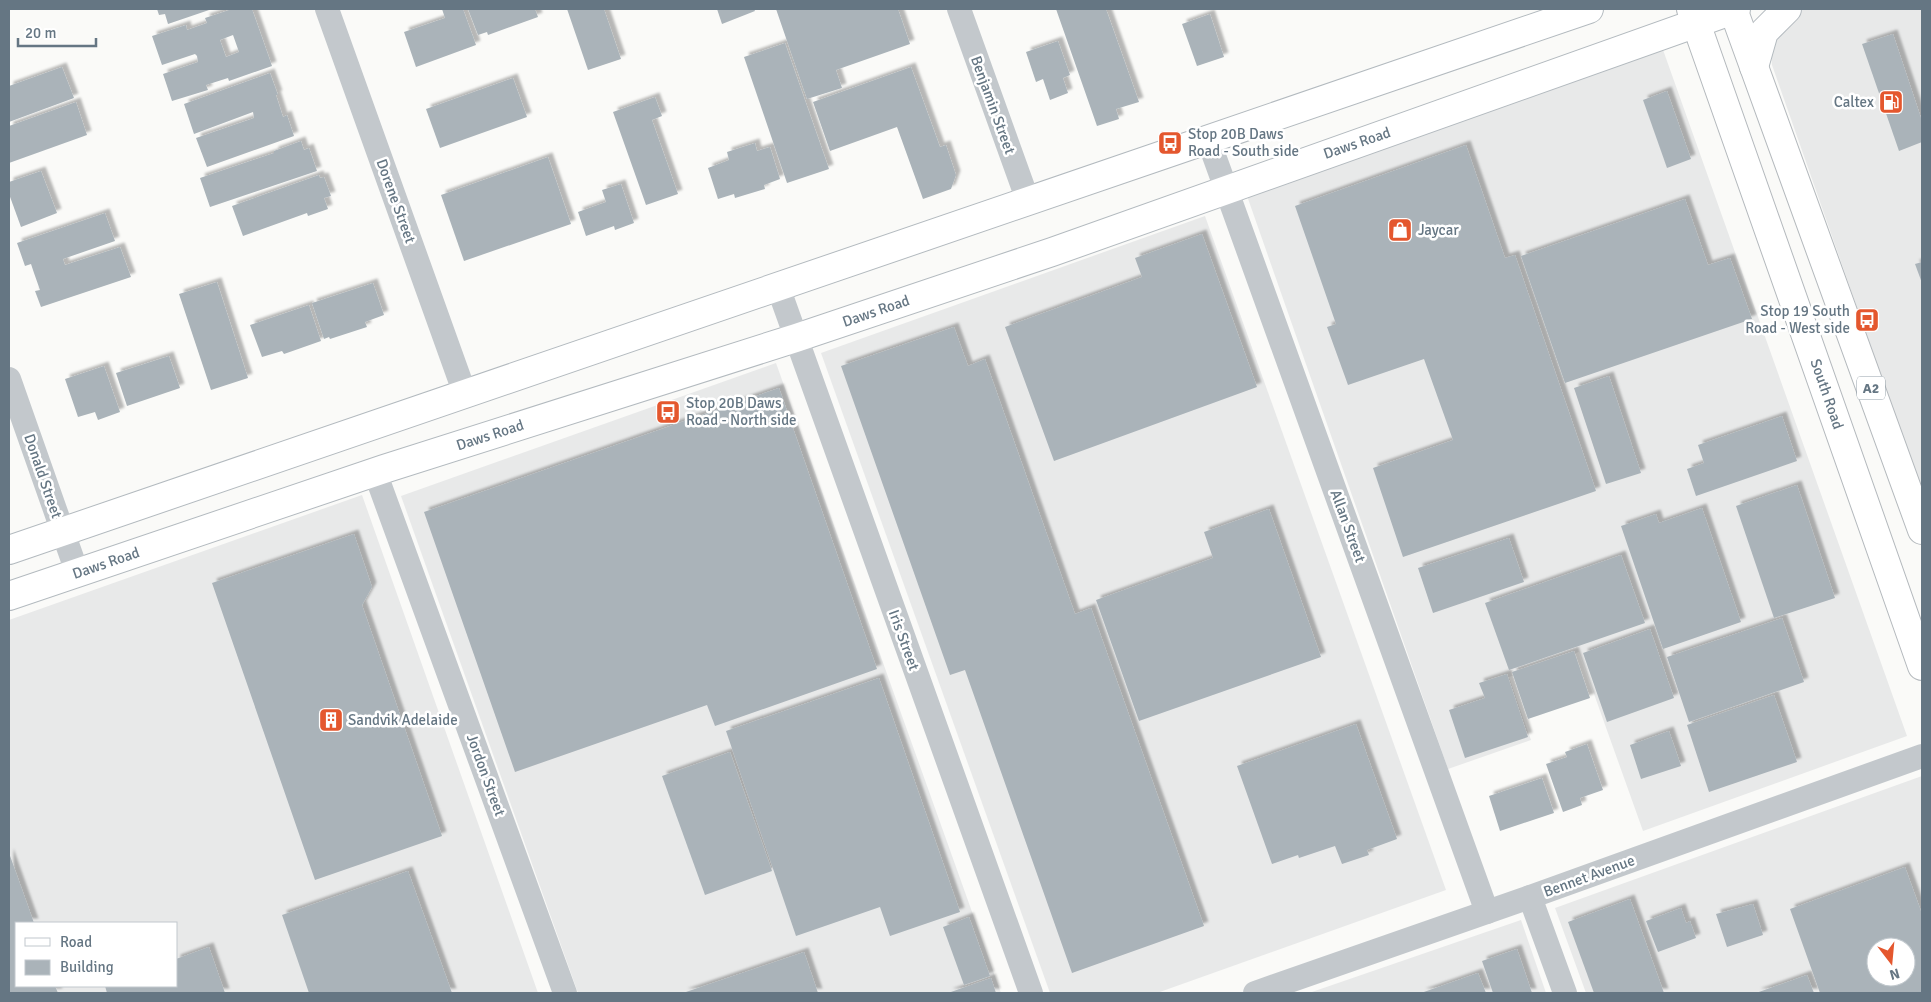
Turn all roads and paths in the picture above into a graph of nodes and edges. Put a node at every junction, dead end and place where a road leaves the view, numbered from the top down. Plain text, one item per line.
1 (328, 9) edge
2 (959, 9) edge
3 (1589, 9) edge
4 (1734, 9) edge
5 (1787, 9) edge
6 (1693, 16) edge
7 (1754, 67) junction
8 (1208, 139) junction
9 (1226, 189) junction
10 (1028, 201) junction
11 (778, 287) junction
12 (796, 338) junction
13 (9, 379) edge
14 (464, 394) junction
15 (376, 472) junction
16 (1922, 530) edge
17 (62, 531) junction
18 (9, 550) edge
19 (77, 572) junction
20 (9, 596) edge
21 (1922, 666) edge
22 (1922, 756) edge
23 (1530, 897) junction
24 (1487, 912) junction
25 (565, 993) edge
26 (1031, 993) edge
27 (1255, 993) edge
28 (1565, 993) edge

1 - 14 street, Dorene Street
2 - 10 street, Benjamin Street
3 - 8 main road
4 - 6 main road, Daws Road
4 - 7 main road, A2
5 - 7 main road
6 - 9 main road, Daws Road
6 - 21 main road, South Road
7 - 16 main road, A2
8 - 9 street, Allan Street
8 - 10 main road
9 - 12 main road, Daws Road
9 - 24 street, Allan Street
10 - 11 main road
11 - 12 street, Iris Street
11 - 14 main road
12 - 15 main road, Daws Road
12 - 26 street, Iris Street
13 - 17 street, Donald Street
14 - 17 main road
15 - 19 main road, Daws Road
15 - 25 street, Jordon Street
17 - 18 main road
17 - 19 street, Donald Street
19 - 20 main road, Daws Road
22 - 23 street, Bennet Avenue
23 - 24 street, Bennet Avenue
23 - 28 street
24 - 27 street, Bennet Avenue

